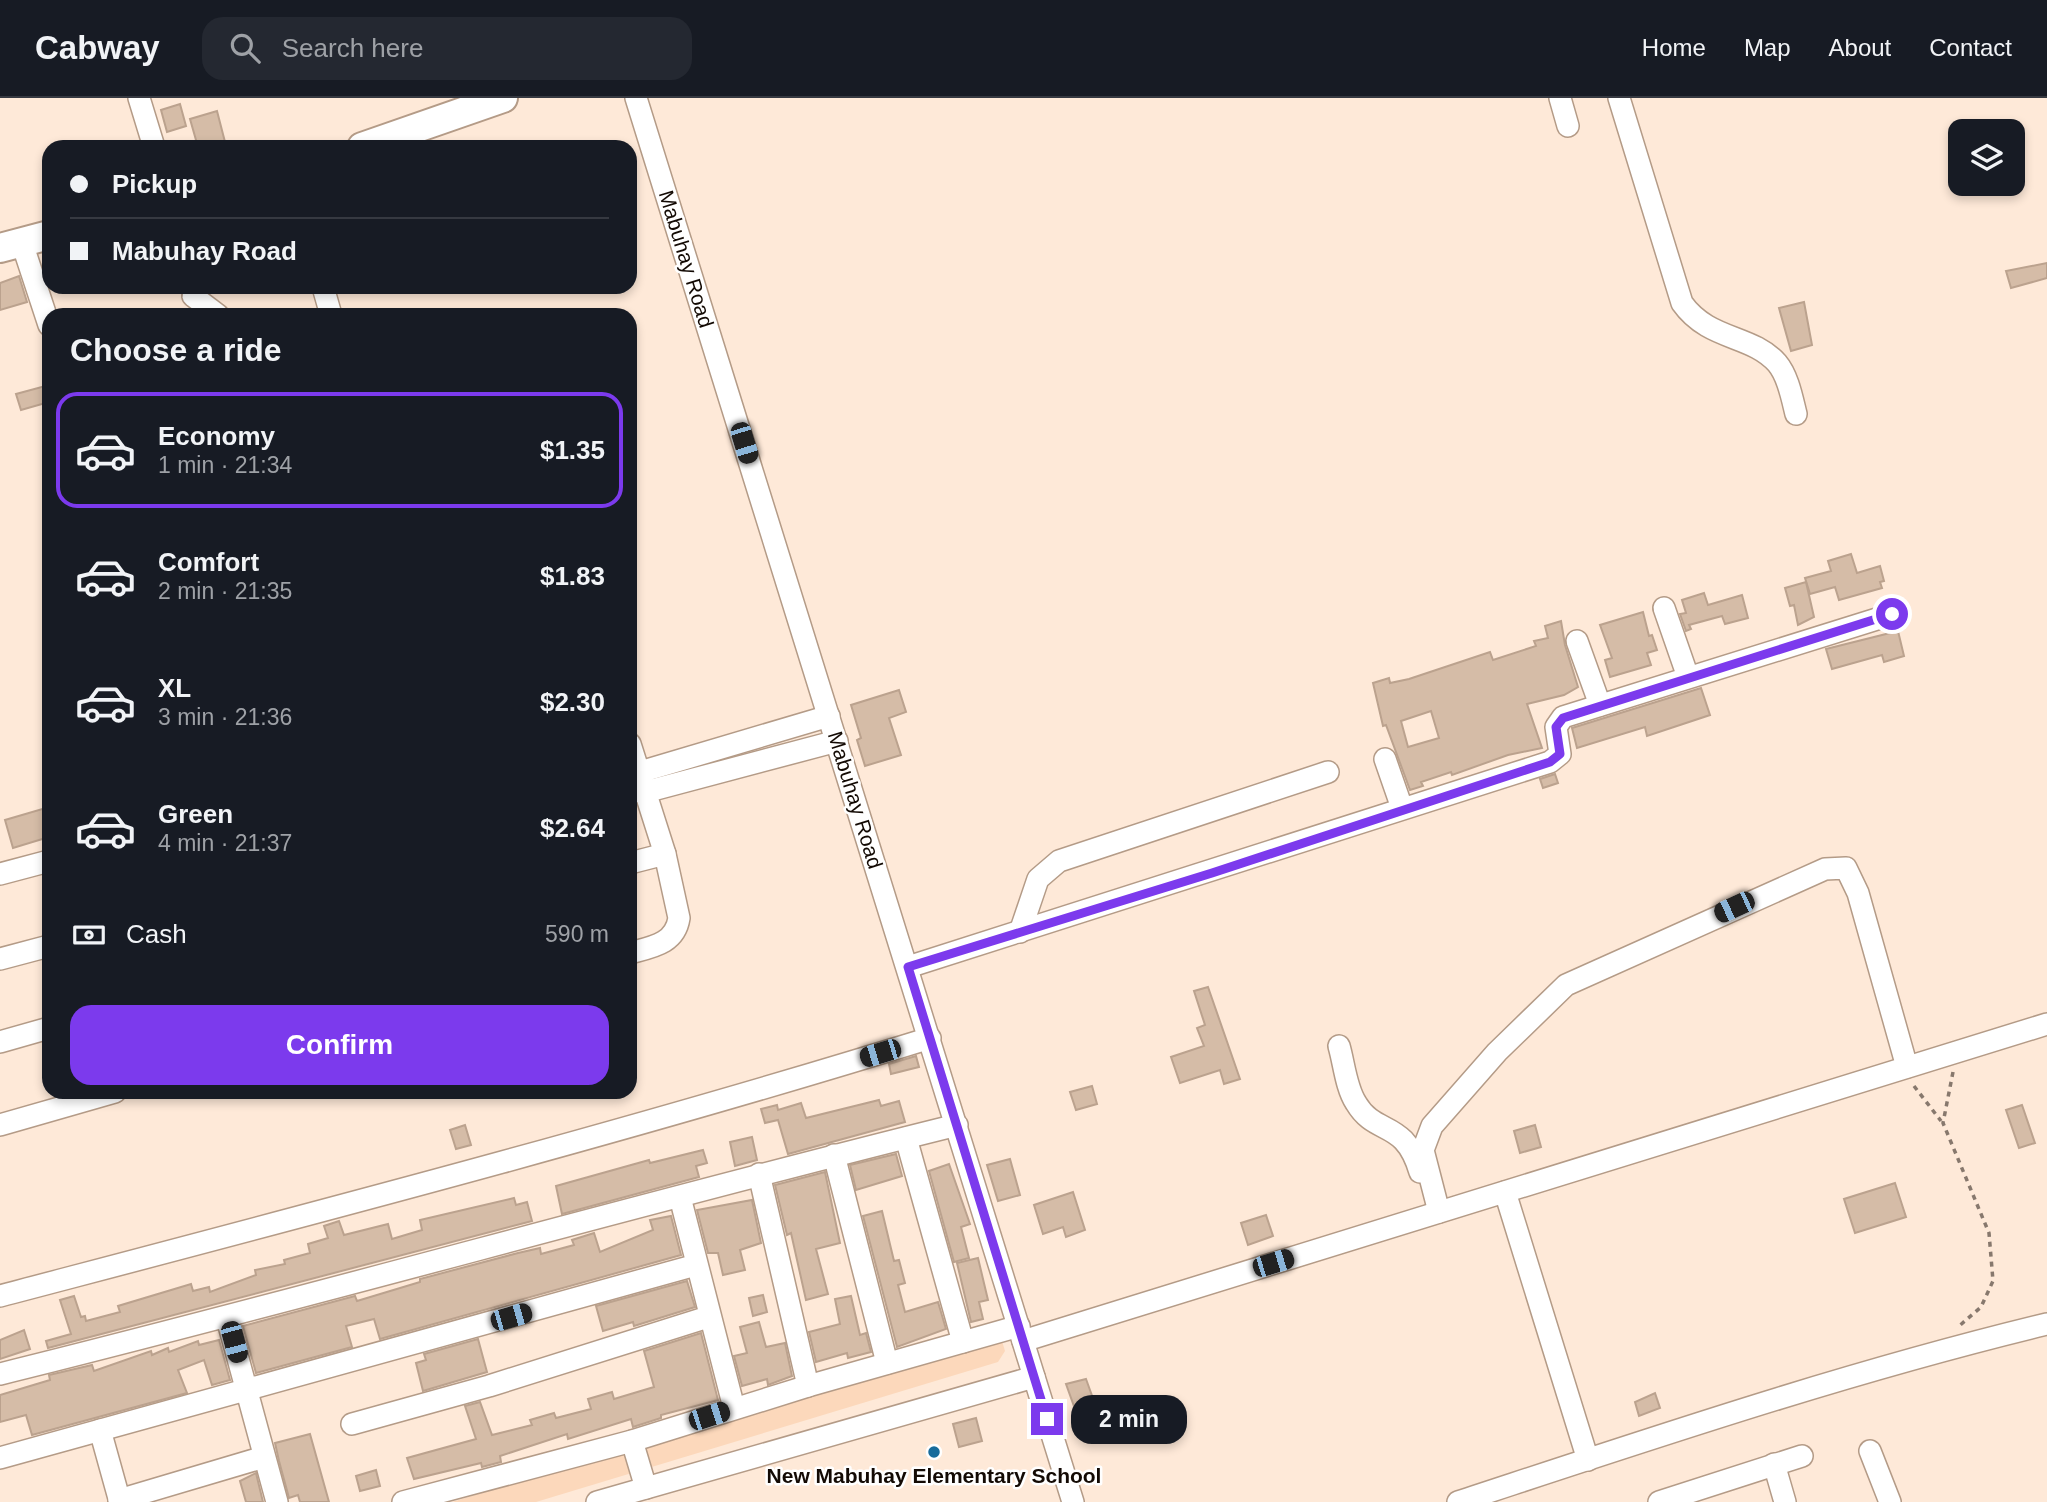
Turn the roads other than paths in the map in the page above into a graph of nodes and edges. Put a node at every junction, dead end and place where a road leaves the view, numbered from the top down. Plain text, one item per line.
1 (139, 98) edge
2 (503, 98) edge
3 (636, 98) edge
4 (1560, 98) edge
5 (1619, 98) edge
6 (1568, 126) dead end
7 (151, 140) edge
8 (382, 140) edge
9 (42, 237) edge
10 (11, 246) edge
11 (42, 310) edge
12 (1796, 414) dead end
13 (1664, 608) dead end
14 (1892, 614) dead end
15 (1577, 641) dead end
16 (1688, 677) junction
17 (1600, 705) junction
18 (829, 716) junction
19 (837, 741) junction
20 (1385, 760) dead end
21 (704, 764) junction
22 (1328, 772) dead end
23 (637, 783) edge
24 (637, 785) edge
25 (1402, 808) junction
26 (665, 854) junction
27 (637, 861) edge
28 (42, 863) edge
29 (0, 874) edge
30 (1020, 932) junction
31 (42, 948) edge
32 (637, 951) edge
33 (0, 959) edge
34 (908, 967) junction
35 (2047, 1024) edge
36 (42, 1030) edge
37 (930, 1038) junction
38 (0, 1042) edge
39 (1339, 1046) dead end
40 (1903, 1069) junction
41 (86, 1099) edge
42 (0, 1125) edge
43 (957, 1125) junction
44 (905, 1138) junction
45 (834, 1155) junction
46 (759, 1174) junction
47 (1505, 1192) junction
48 (680, 1197) junction
49 (1435, 1213) junction
50 (696, 1265) junction
51 (0, 1296) edge
52 (708, 1317) junction
53 (227, 1318) junction
54 (2047, 1324) edge
55 (1021, 1334) junction
56 (963, 1342) junction
57 (887, 1363) junction
58 (0, 1374) edge
59 (1034, 1377) junction
60 (808, 1386) junction
61 (247, 1390) junction
62 (734, 1408) junction
63 (352, 1424) dead end
64 (100, 1430) junction
65 (632, 1441) junction
66 (1870, 1451) dead end
67 (1802, 1456) dead end
68 (264, 1457) junction
69 (0, 1458) edge
70 (1588, 1460) junction
71 (1774, 1464) junction
72 (646, 1489) junction
73 (1684, 1498) edge
74 (119, 1501) edge
75 (277, 1502) edge
76 (403, 1502) edge
77 (597, 1502) edge
78 (1073, 1502) edge
79 (1458, 1502) edge
80 (1659, 1502) edge
81 (1785, 1502) edge
82 (1890, 1502) edge

1 - 7 street
2 - 8 main road
3 - 18 street, Mabuhay Road
4 - 6 street
5 - 12 street
9 - 10 main road
10 - 11 street
13 - 16 street
14 - 16 street
15 - 17 street
16 - 17 street
17 - 25 street
18 - 19 street, Mabuhay Road
18 - 21 street
19 - 21 street
19 - 34 street, Mabuhay Road
20 - 25 street
21 - 23 street
22 - 30 street
24 - 26 street
25 - 30 street
26 - 27 street
26 - 32 street
28 - 29 street
30 - 34 street
31 - 33 street
34 - 37 street, Mabuhay Road
35 - 40 street
36 - 38 street
37 - 43 street, Mabuhay Road
37 - 51 street
39 - 49 street
40 - 47 street
40 - 49 street
41 - 42 street
43 - 44 street
43 - 55 street, Mabuhay Road
44 - 45 street
44 - 56 street
45 - 46 street
45 - 57 street
46 - 48 street
46 - 60 street
47 - 49 street
47 - 70 street
48 - 50 street
48 - 53 street
49 - 55 street
50 - 52 street
50 - 61 street
52 - 62 street
52 - 63 street
53 - 58 street
53 - 61 street
54 - 70 street
55 - 56 street
55 - 59 street, Mabuhay Road
56 - 57 street
57 - 60 street
59 - 72 street
59 - 78 street, Mabuhay Road
60 - 62 street
61 - 64 street
61 - 68 street
62 - 65 street
64 - 69 street
64 - 74 street
65 - 72 street
65 - 76 street
66 - 82 street
67 - 71 street
68 - 74 street
68 - 75 street
70 - 79 street
71 - 73 street
71 - 81 street
72 - 77 street
73 - 80 street

